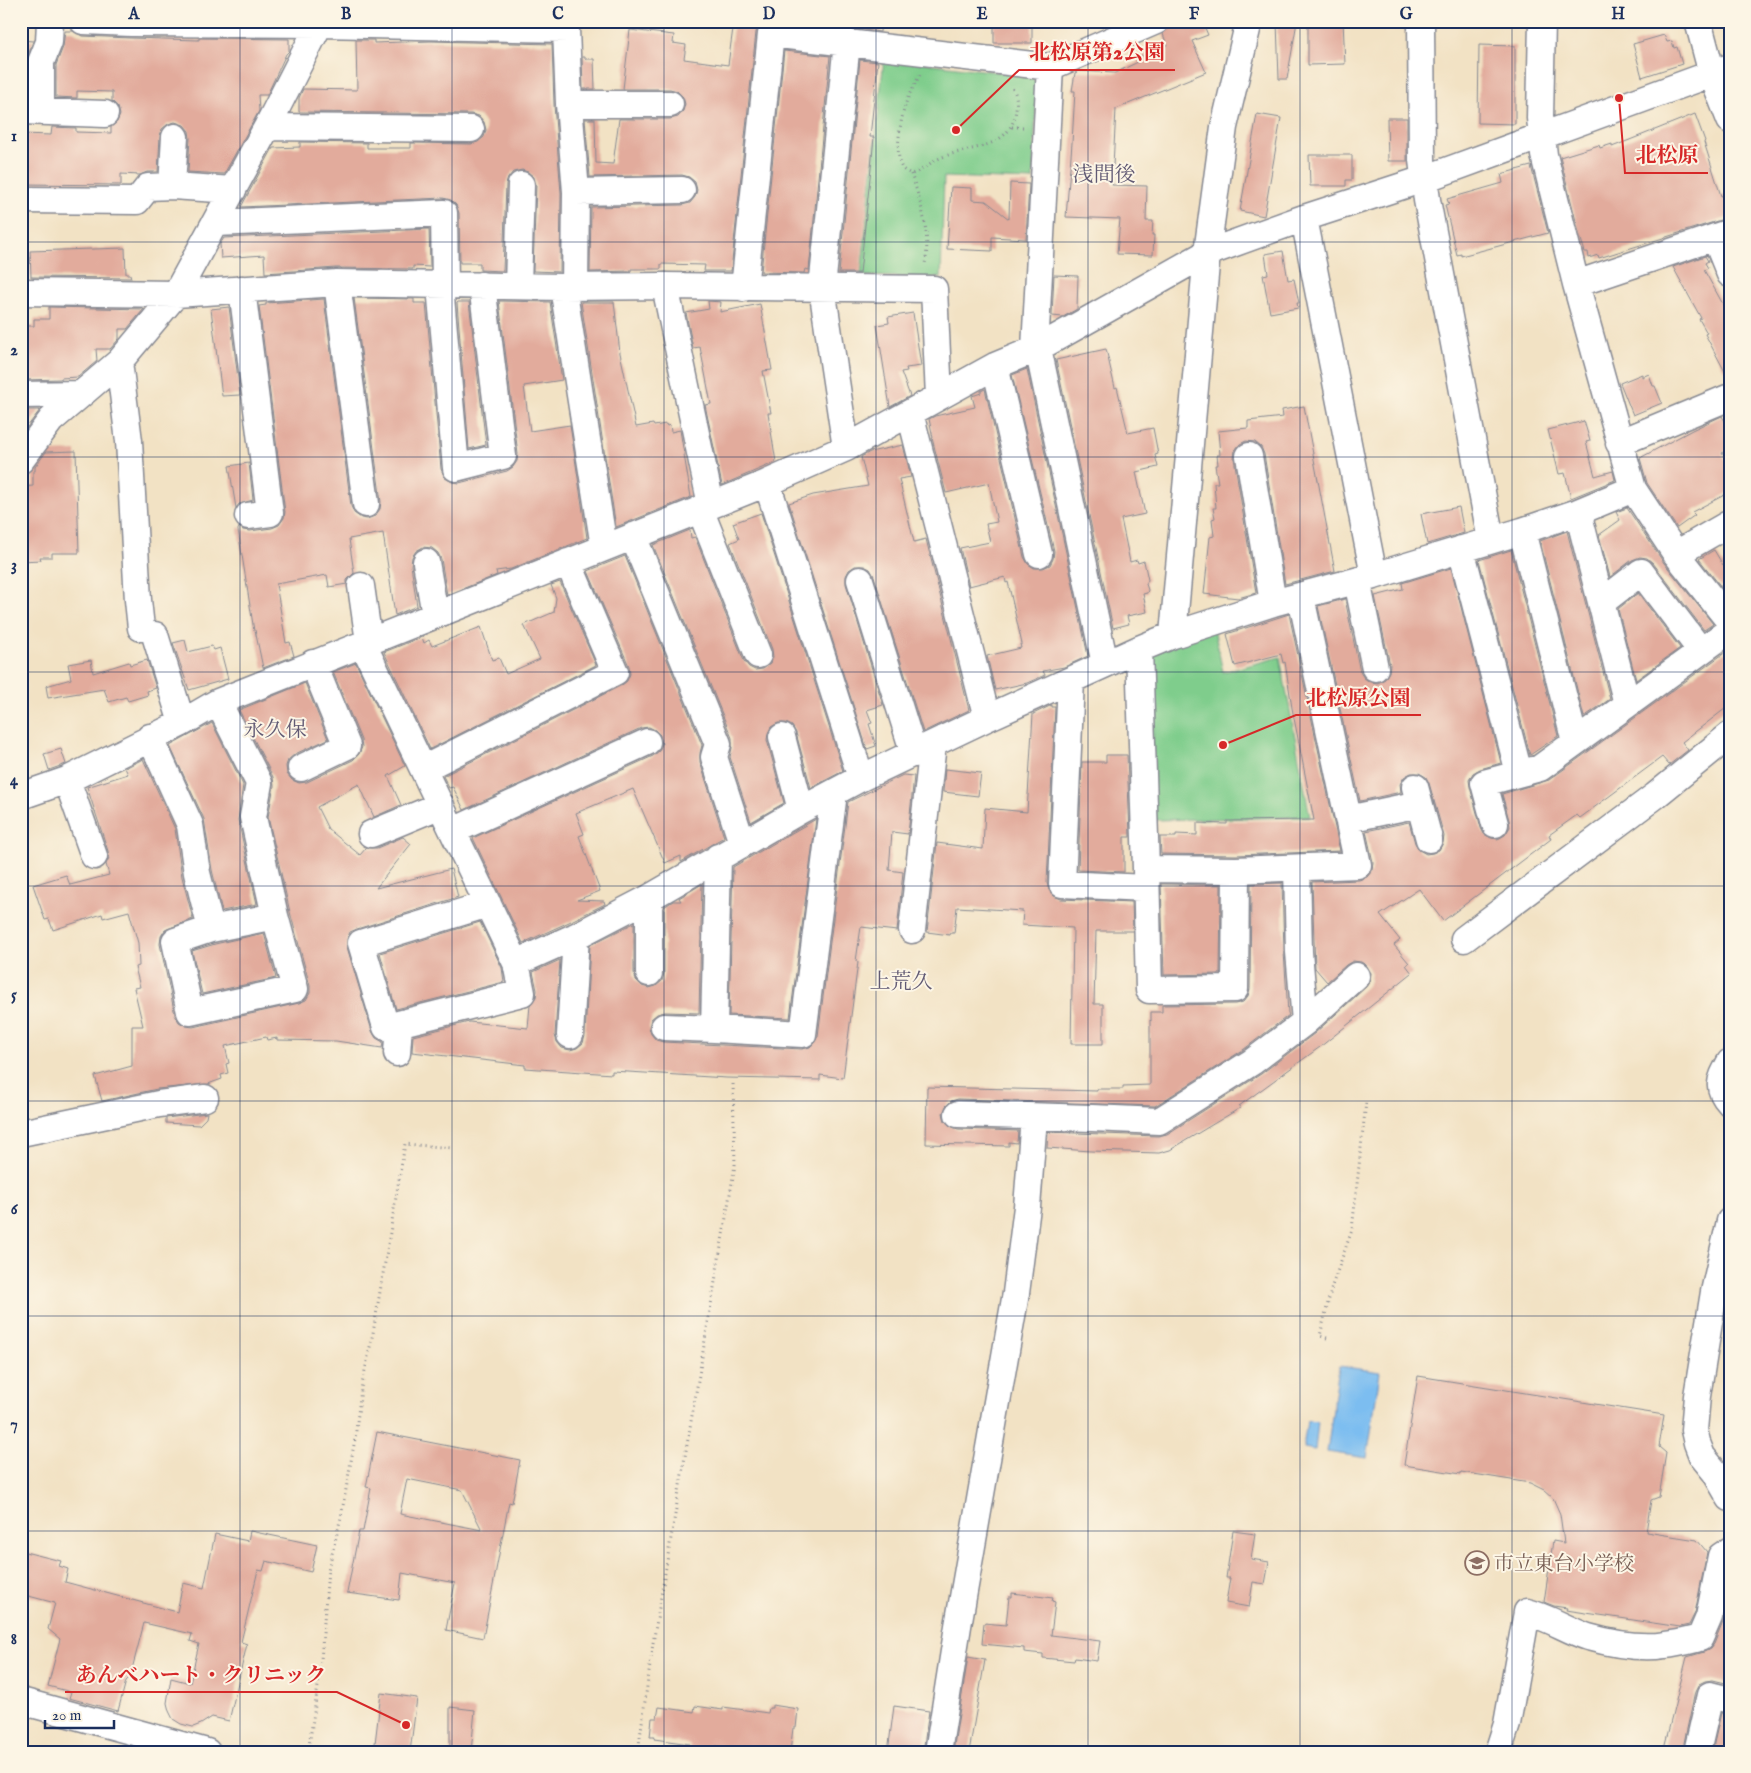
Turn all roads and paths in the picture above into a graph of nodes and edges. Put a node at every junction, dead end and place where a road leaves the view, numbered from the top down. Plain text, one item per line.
1 (50, 21) edge
2 (83, 21) edge
3 (1156, 21) edge
4 (1249, 21) edge
5 (1421, 21) edge
6 (1542, 21) edge
7 (1698, 21) edge
8 (131, 22) edge
9 (320, 23) edge
10 (847, 42) junction
11 (932, 53) junction
12 (1050, 67) junction
13 (1721, 70) edge
14 (1009, 86) dead end
15 (569, 104) junction
16 (670, 104) dead end
17 (31, 111) edge
18 (105, 114) dead end
19 (1730, 120) edge
20 (267, 127) junction
21 (471, 129) dead end
22 (1541, 137) junction
23 (175, 138) dead end
24 (911, 174) junction
25 (1424, 179) junction
26 (521, 185) dead end
27 (172, 186) junction
28 (233, 190) junction
29 (682, 190) dead end
30 (576, 192) junction
31 (21, 200) edge
32 (1304, 218) junction
33 (216, 223) junction
34 (1723, 235) edge
35 (1207, 252) junction
36 (1730, 274) edge
37 (337, 283) junction
38 (1576, 284) junction
39 (482, 285) junction
40 (442, 286) junction
41 (518, 286) junction
42 (665, 286) junction
43 (569, 288) junction
44 (744, 288) junction
45 (822, 288) junction
46 (242, 289) junction
47 (912, 289) junction
48 (21, 292) edge
49 (176, 294) junction
50 (1037, 349) junction
51 (119, 362) junction
52 (995, 366) junction
53 (81, 394) junction
54 (21, 395) edge
55 (939, 397) junction
56 (1730, 397) edge
57 (910, 413) junction
58 (1619, 443) junction
59 (846, 448) junction
60 (1249, 456) dead end
61 (21, 460) edge
62 (767, 483) junction
63 (1633, 489) junction
64 (366, 504) dead end
65 (706, 507) junction
66 (1578, 512) junction
67 (248, 516) dead end
68 (1730, 523) edge
69 (1522, 531) junction
70 (633, 536) junction
71 (1491, 540) junction
72 (604, 547) junction
73 (1461, 549) junction
74 (1039, 554) dead end
75 (1676, 554) junction
76 (426, 562) dead end
77 (568, 562) junction
78 (1366, 578) junction
79 (860, 580) dead end
80 (361, 586) dead end
81 (1302, 597) junction
82 (1273, 603) junction
83 (1601, 603) junction
84 (435, 615) junction
85 (1730, 622) edge
86 (1730, 630) edge
87 (1173, 636) junction
88 (366, 643) junction
89 (1138, 649) junction
90 (1701, 651) junction
91 (758, 655) dead end
92 (312, 663) junction
93 (1105, 664) junction
94 (1375, 668) dead end
95 (1071, 680) junction
96 (218, 702) junction
97 (1627, 704) junction
98 (987, 718) junction
99 (182, 723) junction
100 (1730, 736) edge
101 (150, 737) junction
102 (782, 737) dead end
103 (647, 742) dead end
104 (1575, 742) junction
105 (923, 749) junction
106 (301, 768) dead end
107 (423, 769) junction
108 (1519, 773) junction
109 (861, 778) junction
110 (68, 780) junction
111 (834, 793) junction
112 (21, 796) edge
113 (440, 805) junction
114 (801, 810) junction
115 (1348, 819) junction
116 (1495, 824) dead end
117 (453, 831) junction
118 (371, 834) dead end
119 (1429, 839) dead end
120 (742, 843) junction
121 (94, 856) dead end
122 (718, 857) junction
123 (1297, 868) junction
124 (1236, 870) junction
125 (1146, 878) junction
126 (649, 898) junction
127 (488, 904) junction
128 (275, 916) junction
129 (210, 929) junction
130 (912, 930) dead end
131 (576, 936) junction
132 (1464, 939) dead end
133 (516, 963) junction
134 (649, 973) dead end
135 (1356, 976) dead end
136 (1305, 1022) junction
137 (399, 1024) junction
138 (664, 1027) dead end
139 (714, 1029) junction
140 (570, 1035) dead end
141 (397, 1053) dead end
142 (1730, 1062) edge
143 (733, 1082) dead end
144 (205, 1098) dead end
145 (1366, 1102) dead end
146 (1730, 1103) edge
147 (958, 1114) dead end
148 (1034, 1117) junction
149 (21, 1133) edge
150 (453, 1148) dead end
151 (1730, 1221) edge
152 (1327, 1338) dead end
153 (1730, 1498) edge
154 (1730, 1550) edge
155 (1730, 1700) edge
156 (21, 1701) edge
157 (207, 1752) edge
158 (308, 1752) edge
159 (638, 1752) edge
160 (938, 1752) edge
161 (1498, 1752) edge
162 (1697, 1752) edge

1 - 17 street
2 - 8 street
3 - 12 street
4 - 35 street
5 - 25 street
6 - 22 street
7 - 13 street
8 - 9 street
9 - 15 street
9 - 20 street
10 - 11 street
10 - 44 street
10 - 45 street
11 - 12 street
11 - 24 path
12 - 50 street
13 - 19 street
13 - 22 street
14 - 24 path
15 - 16 street
15 - 30 street
17 - 18 street
20 - 21 street
20 - 28 street
22 - 25 street
22 - 38 street
23 - 27 street
24 - 47 path
25 - 32 street
25 - 71 street
26 - 41 street
27 - 28 street
27 - 31 street
28 - 33 street
29 - 30 street
30 - 43 street
32 - 35 street
32 - 78 street
33 - 40 street
33 - 49 street
34 - 36 street
34 - 38 street
35 - 50 street
35 - 87 street
37 - 40 street
37 - 46 street
37 - 64 street
38 - 58 street
39 - 40 street
39 - 40 street
39 - 41 street
41 - 43 street
42 - 43 street
42 - 44 street
42 - 65 street
43 - 72 street
44 - 45 street
45 - 47 street
45 - 59 street
46 - 49 street
46 - 67 street
47 - 55 street
48 - 49 street
49 - 51 street
50 - 52 street
50 - 93 street
51 - 53 street
51 - 99 street
52 - 55 street
52 - 74 street
53 - 54 street
53 - 61 street
55 - 57 street
56 - 58 street
57 - 59 street
57 - 98 street
58 - 63 street
59 - 62 street
60 - 82 street
62 - 65 street
62 - 109 street
63 - 66 street
63 - 75 street
65 - 70 street
65 - 91 street
66 - 69 street
66 - 83 street
68 - 75 street
69 - 71 street
69 - 104 street
70 - 72 street
70 - 120 street
71 - 73 street
72 - 77 street
73 - 78 street
73 - 108 street
75 - 85 street
76 - 84 street
77 - 84 street
77 - 107 street
78 - 81 street
78 - 94 street
79 - 105 street
80 - 88 street
81 - 82 street
81 - 115 street
82 - 87 street
83 - 90 street
83 - 97 street
84 - 88 street
86 - 90 street
87 - 89 street
88 - 92 street
88 - 107 street
89 - 93 street
89 - 125 street
90 - 97 street
92 - 96 street
92 - 106 street
93 - 95 street
95 - 98 street
95 - 125 street
96 - 99 street
96 - 128 street
97 - 104 street
98 - 105 street
99 - 101 street
100 - 132 street
101 - 110 street
101 - 129 street
102 - 114 street
103 - 117 street
104 - 108 street
105 - 109 street
105 - 130 street
107 - 113 street
108 - 116 street
109 - 111 street
110 - 112 street
110 - 121 street
111 - 114 street
111 - 139 street
113 - 117 street
113 - 118 street
114 - 120 street
115 - 119 street
115 - 123 street
117 - 127 street
120 - 122 street
122 - 126 street
122 - 139 street
123 - 124 street
123 - 136 street
124 - 125 street
124 - 125 street
126 - 131 street
126 - 134 street
127 - 133 street
127 - 137 street
128 - 129 street
128 - 129 street
131 - 133 street
131 - 140 street
133 - 137 street
135 - 136 street
136 - 148 street
137 - 141 street
138 - 139 street
142 - 146 street
143 - 159 path
144 - 149 street
145 - 152 path
147 - 148 street
148 - 160 street
150 - 158 path
151 - 153 street
154 - 161 street
155 - 162 street
156 - 157 street

